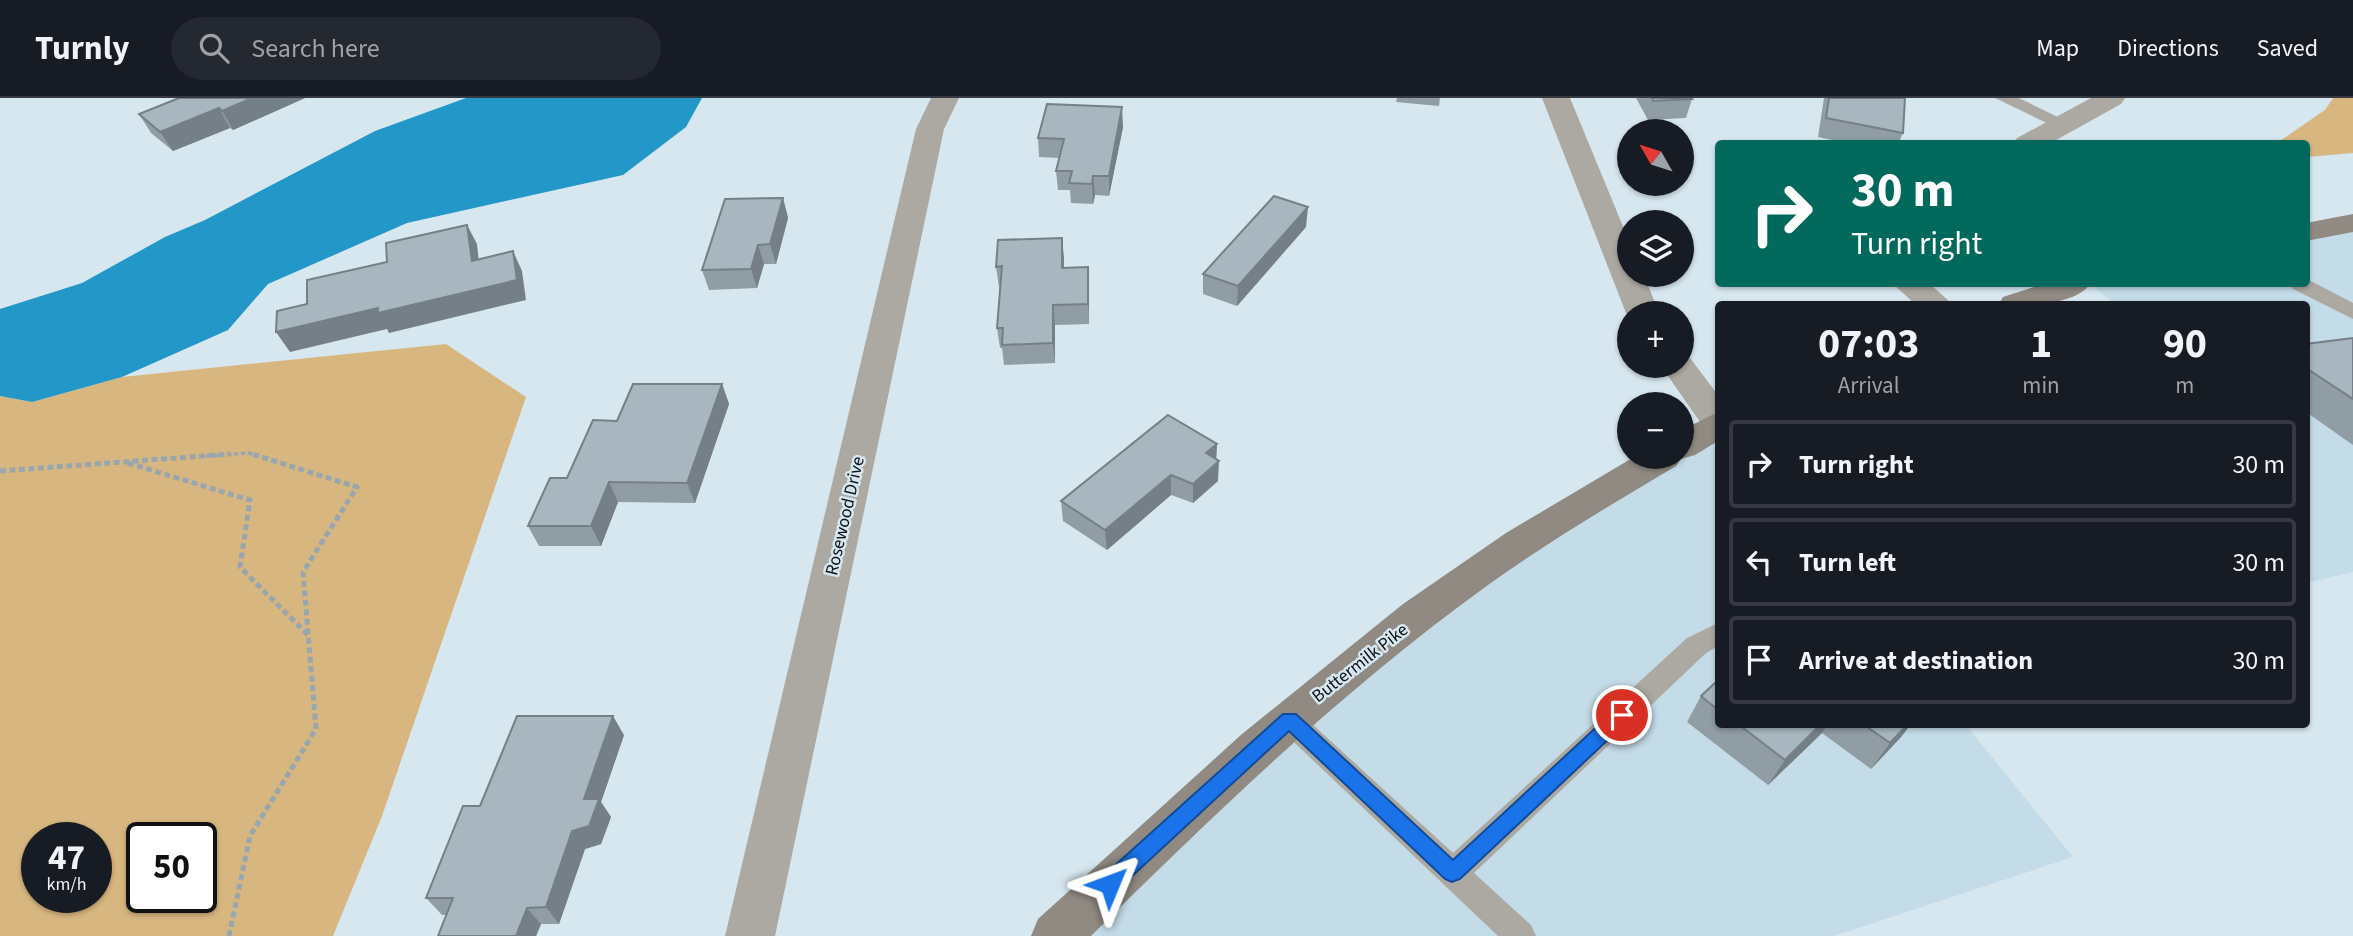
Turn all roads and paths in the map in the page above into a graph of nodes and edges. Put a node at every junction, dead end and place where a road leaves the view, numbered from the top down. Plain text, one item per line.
1 (945, 98) edge
2 (1556, 98) edge
3 (2004, 98) edge
4 (2111, 98) edge
5 (2063, 124) junction
6 (2034, 140) edge
7 (2353, 223) edge
8 (2310, 231) edge
9 (1913, 287) edge
10 (2065, 287) edge
11 (2306, 287) edge
12 (1638, 301) edge
13 (1932, 301) edge
14 (2024, 301) edge
15 (2353, 312) edge
16 (1687, 378) edge
17 (1715, 418) edge
18 (1715, 424) edge
19 (1694, 438) edge
20 (124, 462) junction
21 (1642, 469) edge
22 (0, 471) edge
23 (309, 636) junction
24 (1715, 636) edge
25 (1289, 720) junction
26 (1452, 873) junction
27 (229, 936) edge
28 (750, 936) edge
29 (1056, 936) edge
30 (1520, 936) edge

1 - 28 street, Rosewood Drive
2 - 12 street
3 - 5 lane
4 - 5 street
5 - 6 street
7 - 8 main road
9 - 13 street
10 - 14 main road
11 - 15 lane
16 - 17 street
18 - 19 main road
20 - 22 path
20 - 23 path
20 - 23 path
21 - 25 main road, Buttermilk Pike
23 - 27 path
24 - 26 lane
25 - 26 lane
25 - 29 main road, Buttermilk Pike
26 - 30 lane

